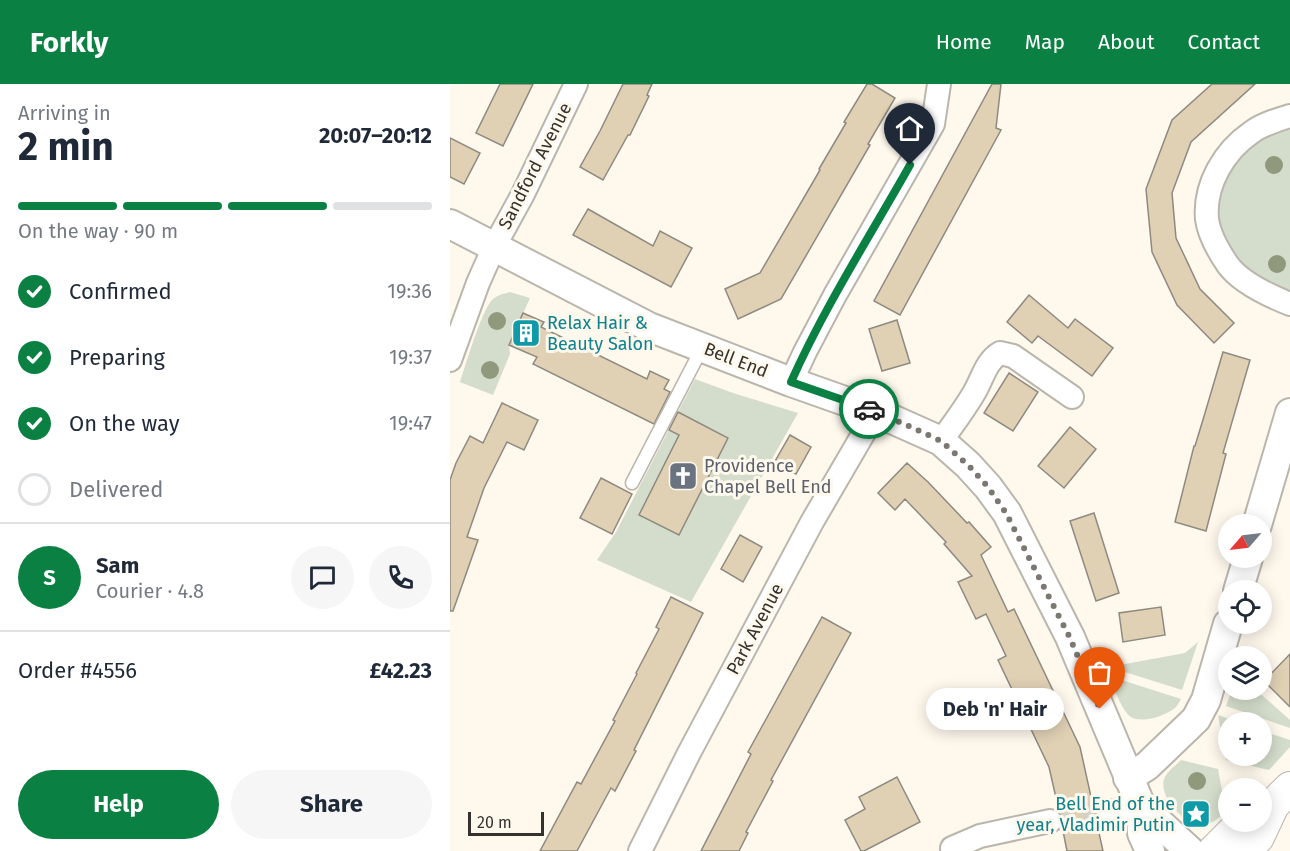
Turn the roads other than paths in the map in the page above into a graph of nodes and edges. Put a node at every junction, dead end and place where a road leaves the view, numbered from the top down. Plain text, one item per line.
1 (576, 84) edge
2 (939, 84) edge
3 (1290, 116) edge
4 (450, 224) edge
5 (494, 247) junction
6 (1290, 304) edge
7 (702, 348) junction
8 (450, 360) edge
9 (791, 382) junction
10 (1072, 397) dead end
11 (876, 412) junction
12 (1290, 413) edge
13 (941, 441) junction
14 (632, 483) dead end
15 (1260, 514) edge
16 (1225, 634) edge
17 (1123, 765) junction
18 (1275, 800) edge
19 (1141, 806) junction
20 (1108, 812) tunnel mouth
21 (1050, 821) tunnel mouth
22 (1233, 832) edge
23 (952, 848) dead end
24 (640, 851) edge
25 (1150, 851) edge
26 (1190, 851) edge
27 (1214, 851) edge
28 (1245, 851) edge

1 - 5 street, Sandford Avenue
2 - 9 street
3 - 6 street
4 - 5 street, Bell End
5 - 7 street, Bell End
5 - 8 street, Sandford Avenue
7 - 9 street, Bell End
7 - 14 lane
9 - 11 street, Bell End
10 - 13 street
11 - 13 street, Bell End
11 - 24 street, Park Avenue
12 - 15 street
13 - 17 street, Bell End
16 - 17 street
17 - 19 street, Bell End
18 - 28 main road
19 - 20 street
19 - 25 street, Bell End
19 - 26 street, Bell End
21 - 23 street
22 - 27 main road

